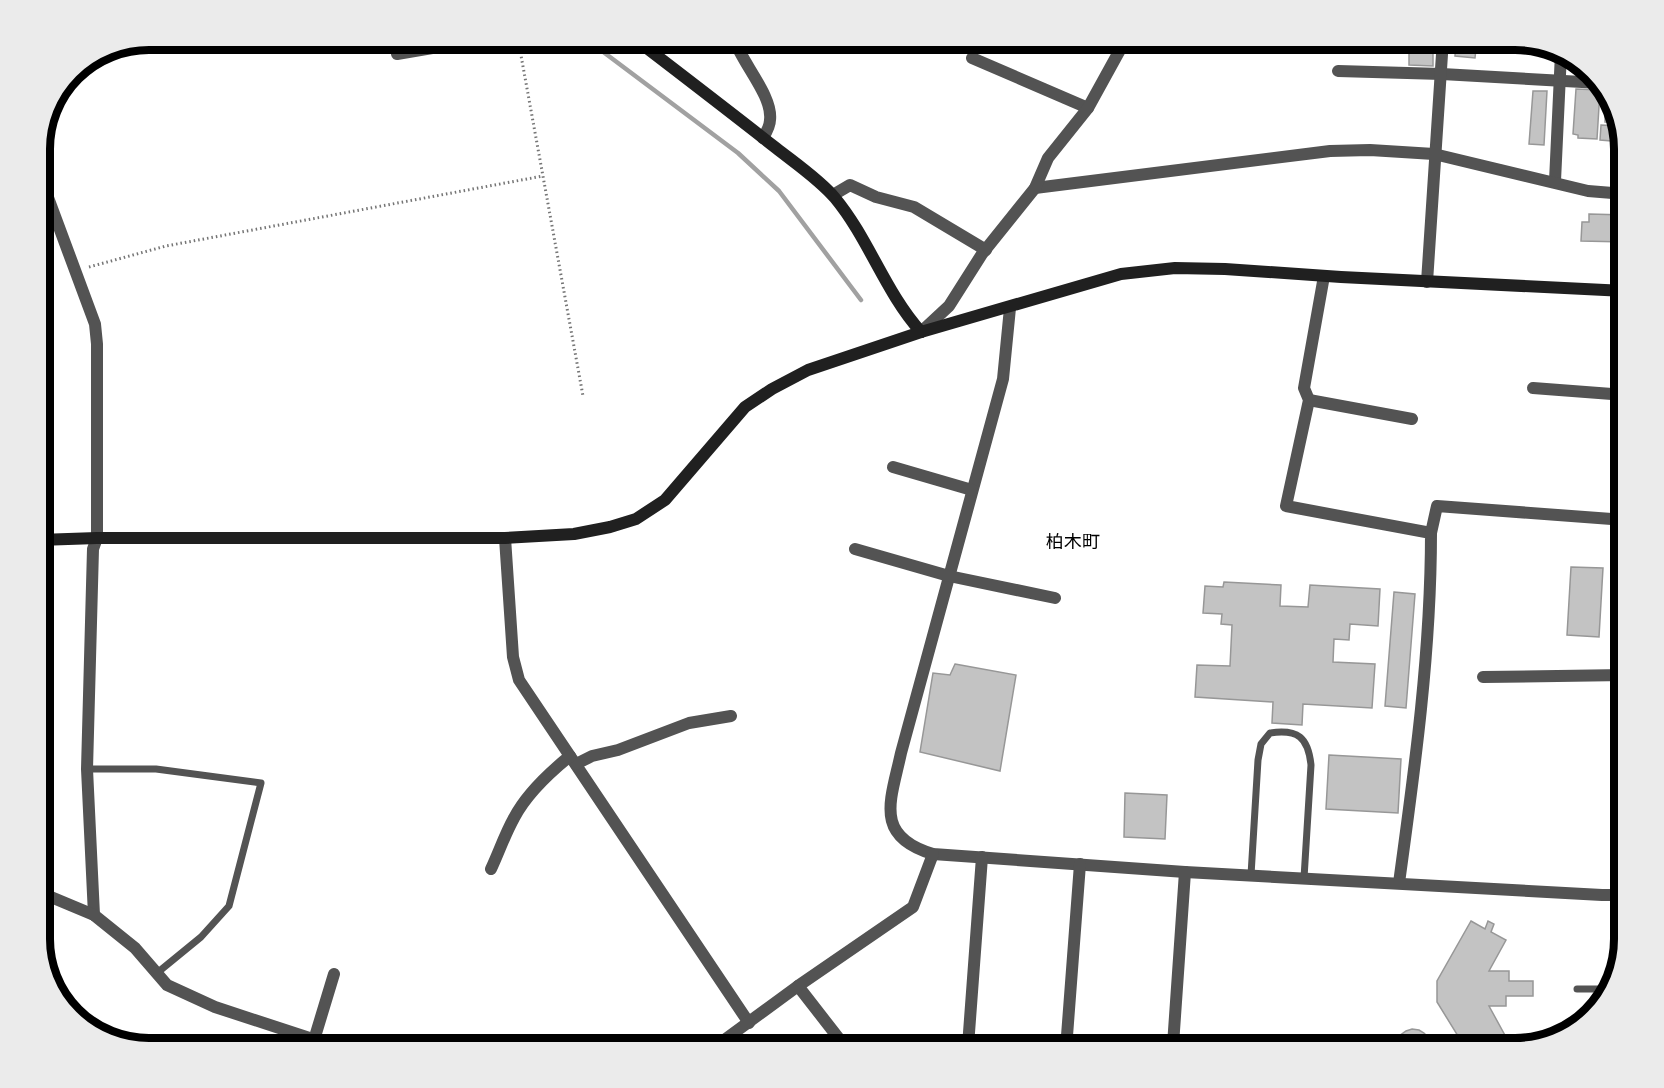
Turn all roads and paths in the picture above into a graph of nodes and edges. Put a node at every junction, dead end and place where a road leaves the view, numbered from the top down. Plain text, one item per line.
1 (420, 50) edge
2 (520, 50) edge
3 (649, 50) edge
4 (737, 50) edge
5 (1120, 50) edge
6 (1443, 50) edge
7 (397, 54) dead end
8 (972, 58) dead end
9 (1561, 61) edge
10 (1338, 71) dead end
11 (1442, 74) junction
12 (1560, 81) junction
13 (1589, 82) edge
14 (1088, 108) junction
15 (763, 138) junction
16 (1434, 154) junction
17 (543, 176) junction
18 (1555, 182) junction
19 (1035, 188) junction
20 (1614, 193) edge
21 (833, 195) junction
22 (50, 212) edge
23 (986, 250) junction
24 (75, 270) junction
25 (1324, 276) junction
26 (1427, 282) junction
27 (1614, 290) edge
28 (1010, 308) junction
29 (921, 332) junction
30 (1533, 388) dead end
31 (1614, 394) edge
32 (583, 396) dead end
33 (1309, 400) junction
34 (1412, 419) dead end
35 (893, 467) dead end
36 (972, 490) junction
37 (1614, 519) edge
38 (1431, 533) junction
39 (97, 538) junction
40 (505, 538) junction
41 (50, 540) edge
42 (855, 549) dead end
43 (949, 576) junction
44 (1055, 598) dead end
45 (1614, 675) edge
46 (1483, 677) dead end
47 (731, 716) dead end
48 (573, 760) junction
49 (87, 769) junction
50 (933, 854) junction
51 (981, 857) junction
52 (1080, 864) junction
53 (491, 869) dead end
54 (1185, 872) junction
55 (1251, 875) junction
56 (1304, 878) junction
57 (1399, 884) junction
58 (1614, 895) edge
59 (50, 897) edge
60 (94, 915) junction
61 (157, 973) junction
62 (334, 974) dead end
63 (798, 986) junction
64 (1577, 988) dead end
65 (1601, 989) edge
66 (749, 1023) junction
67 (303, 1039) edge
68 (312, 1039) edge
69 (726, 1039) edge
70 (840, 1039) edge
71 (968, 1039) edge
72 (1067, 1039) edge
73 (1173, 1039) edge

1 - 7 street
2 - 17 path
3 - 15 street
4 - 15 street
5 - 14 street
6 - 11 street
8 - 14 street
9 - 12 street
10 - 11 street
11 - 12 street
11 - 16 street
12 - 13 street
12 - 18 street
14 - 19 street
15 - 21 street
16 - 18 street
16 - 19 street
16 - 26 street
17 - 24 path
17 - 32 path
18 - 20 street
19 - 23 street
21 - 23 street
21 - 29 street
22 - 24 street
23 - 29 street
24 - 39 street
25 - 26 street
25 - 28 street
25 - 33 street
26 - 27 street
28 - 29 street
28 - 36 street
29 - 40 street
30 - 31 street
33 - 34 street
33 - 38 street
35 - 36 street
36 - 43 street
37 - 38 street
38 - 57 street
39 - 40 street
39 - 41 street
39 - 49 street
40 - 48 street
42 - 43 street
43 - 44 street
43 - 50 street
45 - 46 street
47 - 48 street
48 - 53 street
48 - 66 street
49 - 60 street
49 - 61 lane
50 - 51 street
50 - 63 street
51 - 52 street
51 - 71 street
52 - 54 street
52 - 72 street
54 - 55 street
54 - 73 street
55 - 56 street
55 - 56 lane
56 - 57 street
57 - 58 street
59 - 60 street
60 - 61 street
61 - 67 street
62 - 68 street
63 - 66 street
63 - 70 street
64 - 65 lane
66 - 69 street

